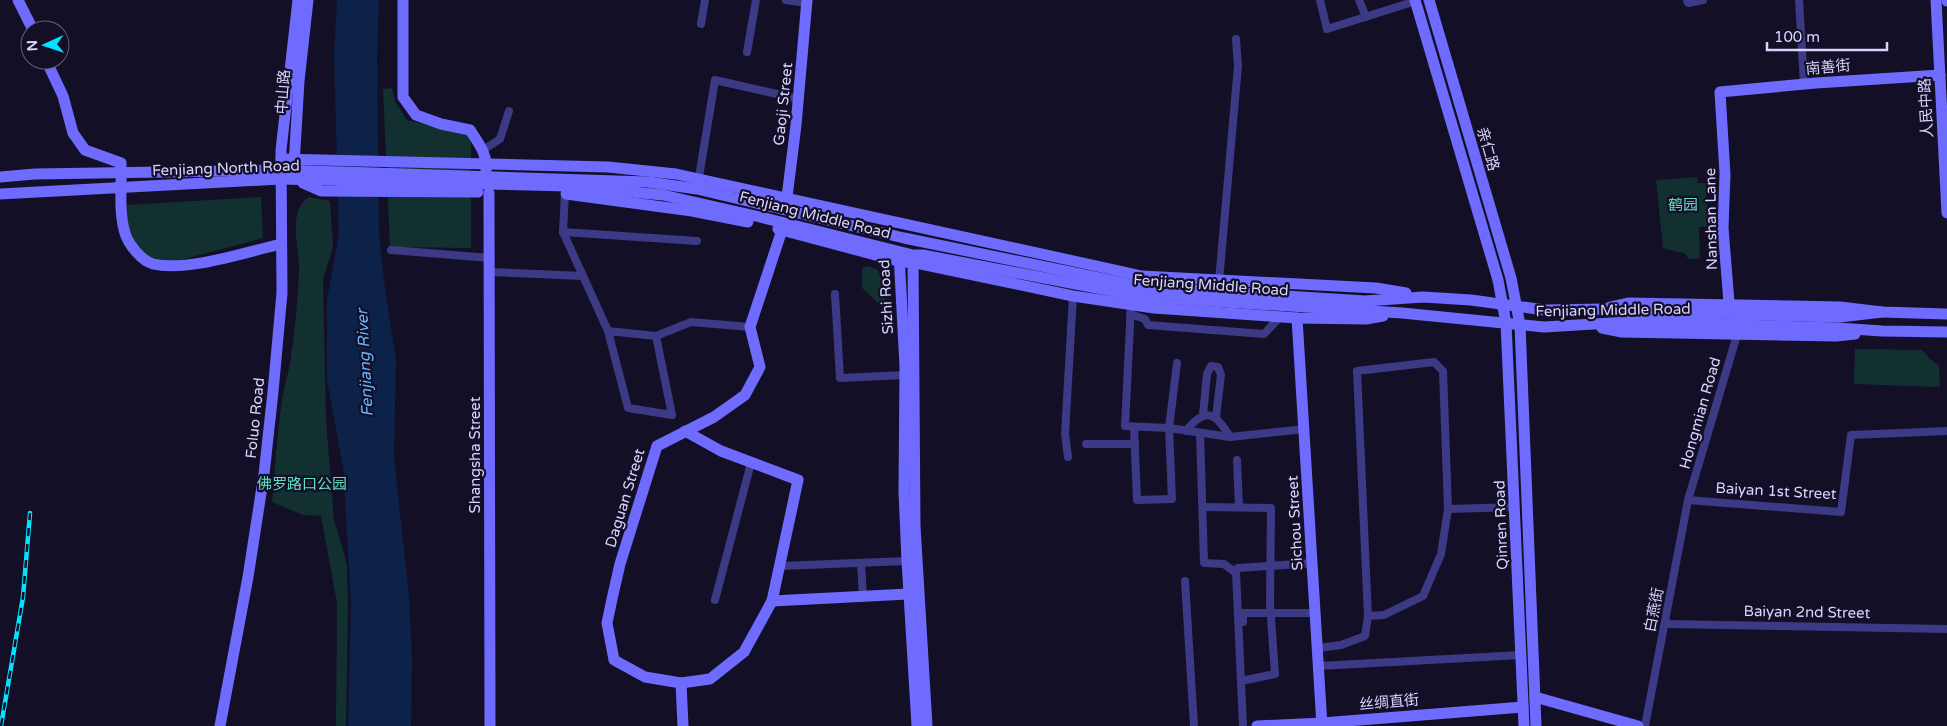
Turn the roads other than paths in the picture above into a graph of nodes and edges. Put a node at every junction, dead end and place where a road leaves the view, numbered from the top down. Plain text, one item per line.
1 (18, 0) edge
2 (298, 0) edge
3 (308, 0) edge
4 (403, 0) edge
5 (705, 0) edge
6 (756, 0) edge
7 (786, 0) edge
8 (1320, 0) edge
9 (1359, 0) edge
10 (1415, 0) edge
11 (1429, 0) edge
12 (1687, 0) edge
13 (1703, 0) edge
14 (1799, 0) edge
15 (1936, 0) edge
16 (806, 1) edge
17 (1366, 17) junction
18 (28, 20) edge
19 (701, 24) dead end
20 (1236, 39) dead end
21 (747, 52) dead end
22 (51, 70) edge
23 (1940, 75) junction
24 (1804, 84) junction
25 (1720, 92) joint
26 (798, 99) junction
27 (509, 111) dead end
28 (483, 150) junction
29 (294, 158) junction
30 (280, 169) junction
31 (295, 175) junction
32 (0, 177) edge
33 (488, 179) junction
34 (698, 183) junction
35 (453, 184) junction
36 (565, 193) junction
37 (0, 194) edge
38 (788, 198) junction
39 (785, 210) junction
40 (1947, 214) edge
41 (782, 230) junction
42 (563, 232) junction
43 (904, 238) junction
44 (697, 241) dead end
45 (281, 244) junction
46 (391, 250) dead end
47 (899, 256) junction
48 (490, 258) junction
49 (917, 259) junction
50 (490, 272) junction
51 (583, 276) junction
52 (1219, 281) junction
53 (835, 294) dead end
54 (1073, 296) junction
55 (1423, 297) junction
56 (1503, 304) junction
57 (1517, 306) junction
58 (1130, 310) junction
59 (1730, 310) junction
60 (1402, 313) junction
61 (1947, 314) edge
62 (1279, 318) junction
63 (1298, 318) junction
64 (1506, 323) junction
65 (1520, 324) junction
66 (1590, 325) junction
67 (750, 327) junction
68 (608, 331) junction
69 (1882, 331) junction
70 (1947, 332) edge
71 (1737, 334) junction
72 (656, 336) junction
73 (1177, 363) dead end
74 (905, 375) junction
75 (1203, 416) junction
76 (1216, 417) junction
77 (1134, 427) junction
78 (1169, 428) junction
79 (1304, 429) junction
80 (685, 431) junction
81 (1186, 431) junction
82 (1947, 431) edge
83 (1200, 433) junction
84 (1230, 437) junction
85 (1086, 444) dead end
86 (1135, 444) junction
87 (1068, 456) dead end
88 (1237, 460) dead end
89 (751, 463) junction
90 (1688, 500) junction
91 (1204, 507) junction
92 (1239, 507) junction
93 (1515, 507) junction
94 (1448, 509) junction
95 (907, 561) junction
96 (862, 563) junction
97 (1313, 563) junction
98 (1270, 564) junction
99 (780, 566) junction
100 (1238, 568) dead end
101 (1185, 581) dead end
102 (908, 594) junction
103 (863, 597) junction
104 (715, 600) dead end
105 (772, 601) junction
106 (1270, 613) junction
107 (1316, 613) junction
108 (1368, 616) junction
109 (1666, 624) junction
110 (1947, 628) edge
111 (1318, 648) junction
112 (1521, 655) junction
113 (1319, 666) junction
114 (1246, 680) junction
115 (681, 683) junction
116 (1535, 697) junction
117 (1247, 704) dead end
118 (1522, 719) edge
119 (1322, 724) edge
120 (220, 726) edge
121 (490, 726) edge
122 (683, 726) edge
123 (917, 726) edge
124 (928, 726) edge
125 (1194, 726) edge
126 (1244, 726) edge
127 (1257, 726) edge
128 (1536, 726) edge
129 (1638, 726) edge
130 (1645, 726) edge

1 - 18 main road
2 - 30 main road, 中山路
3 - 29 main road, 中山路
4 - 28 main road, Shangsha Street
5 - 19 street
6 - 21 street
7 - 16 street
8 - 17 street
9 - 17 street
10 - 17 street
10 - 56 main road, 亲仁路
11 - 57 main road, 亲仁路
12 - 13 street
14 - 24 street
15 - 23 main road, 人民中路
16 - 26 main road, Gaoji Street
20 - 52 street
22 - 45 main road
23 - 24 main road, 南善街
23 - 40 main road, 人民中路
24 - 25 main road, 南善街
25 - 59 main road, Nanshan Lane
26 - 34 street
26 - 38 main road, Gaoji Street
27 - 28 street
28 - 33 main road, Shangsha Street
29 - 30 main road
29 - 31 main road, 中山路
29 - 33 main road
30 - 31 main road, Fenjiang North Road
30 - 32 main road, Fenjiang North Road, bridge
30 - 37 main road, Fenjiang North Road, bridge
30 - 45 main road, Foluo Road
31 - 35 main road, Fenjiang North Road
31 - 35 main road
33 - 34 main road
33 - 35 main road
33 - 35 main road, Fenjiang Middle Road
33 - 36 main road
33 - 47 main road, Fenjiang Middle Road
33 - 48 main road, Shangsha Street
34 - 38 main road
34 - 39 main road, Fenjiang Middle Road
36 - 41 main road
36 - 42 street
38 - 39 main road, Gaoji Street
38 - 52 main road
39 - 43 main road, Fenjiang Middle Road
41 - 47 main road
41 - 67 main road
42 - 44 street
42 - 51 street
43 - 47 main road, Sizhi Road
43 - 49 main road, Sizhi Road
43 - 55 main road, Fenjiang Middle Road
45 - 120 main road, Foluo Road
46 - 48 street
47 - 49 main road, Fenjiang Middle Road
47 - 74 main road, Sizhi Road
48 - 50 main road, Shangsha Street
49 - 54 main road
49 - 60 main road, Fenjiang Middle Road
49 - 124 main road
50 - 51 street
50 - 121 main road, Shangsha Street
51 - 68 street
52 - 55 main road
53 - 74 street
54 - 58 main road
54 - 87 street
55 - 56 main road, Fenjiang Middle Road
56 - 57 main road, Fenjiang Middle Road
56 - 64 main road, 亲仁路
57 - 59 main road, Fenjiang Middle Road
57 - 65 main road, 亲仁路
58 - 62 main road
58 - 62 street
58 - 77 street
59 - 61 main road, Fenjiang Middle Road
60 - 63 main road
60 - 64 main road, Fenjiang Middle Road
62 - 63 main road
63 - 79 main road, Sichou Street
64 - 65 main road, Fenjiang Middle Road
64 - 93 main road, Qinren Road
65 - 66 main road, Fenjiang Middle Road
65 - 116 main road, Qinren Road
66 - 69 main road, Fenjiang Middle Road
66 - 71 main road
67 - 72 street
67 - 80 main road, Daguan Street
68 - 72 street
68 - 72 street
69 - 70 main road, Fenjiang Middle Road
69 - 71 main road
71 - 90 street, Hongmian Road
73 - 78 street
74 - 95 main road, Sizhi Road
75 - 76 street
75 - 76 street
75 - 81 street
76 - 84 street
77 - 78 street
77 - 86 street
78 - 81 street
78 - 86 street
79 - 84 street
79 - 97 main road, Sichou Street
80 - 89 main road
80 - 115 main road, Daguan Street
81 - 83 street
82 - 90 street, Baiyan 1st Street
83 - 84 street
83 - 91 street
85 - 86 street
88 - 92 street
89 - 99 main road
89 - 104 street
90 - 109 street, 白燕街
91 - 92 street
91 - 126 street
92 - 98 street
93 - 94 street
93 - 112 main road, Qinren Road
94 - 108 street
94 - 108 street
95 - 96 street
95 - 102 main road, Sizhi Road
96 - 99 street
96 - 103 street
97 - 98 street
97 - 107 main road, Sichou Street
98 - 100 street
98 - 106 street
99 - 105 main road
101 - 125 street
102 - 103 main road
102 - 123 main road, Sizhi Road
103 - 105 main road
105 - 115 main road
106 - 107 street
106 - 114 street
106 - 114 street
107 - 111 main road, Sichou Street
108 - 111 street
109 - 110 street, Baiyan 2nd Street
109 - 130 street, 白燕街
111 - 113 main road, Sichou Street
112 - 113 street
112 - 118 main road, Qinren Road
113 - 119 main road, Sichou Street
114 - 117 street
115 - 122 main road
116 - 128 main road, Qinren Road
116 - 129 main road
118 - 119 main road, 丝绸直街
119 - 127 main road, 丝绸直街

